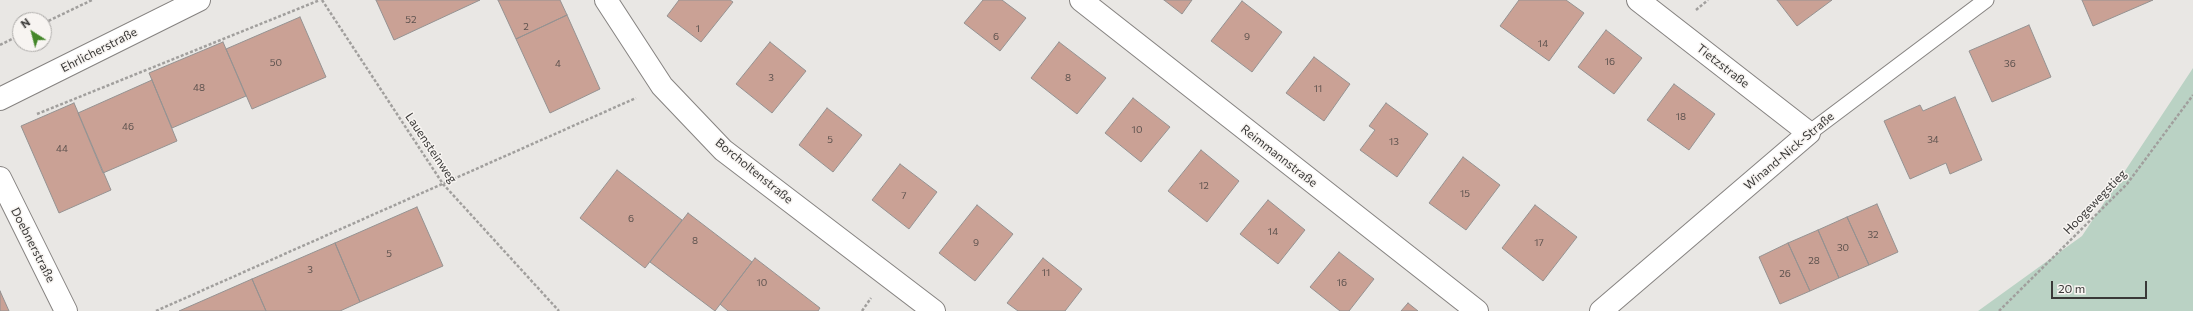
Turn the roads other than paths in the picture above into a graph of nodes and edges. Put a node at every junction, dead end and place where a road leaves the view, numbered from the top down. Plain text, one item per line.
1 (199, 0) edge
2 (606, 0) edge
3 (1080, 0) edge
4 (1638, 0) edge
5 (1986, 0) edge
6 (0, 99) edge
7 (1809, 132) junction
8 (0, 178) edge
9 (66, 311) edge
10 (934, 311) edge
11 (1477, 311) edge
12 (1601, 311) edge

1 - 6 street, Ehrlicherstraße
2 - 10 street, Borcholtenstraße
3 - 11 street, Reimmannstraße
4 - 7 street, Tietzstraße
5 - 7 lane, Winand-Nick-Straße
7 - 12 street, Winand-Nick-Straße
8 - 9 street, Doebnerstraße

